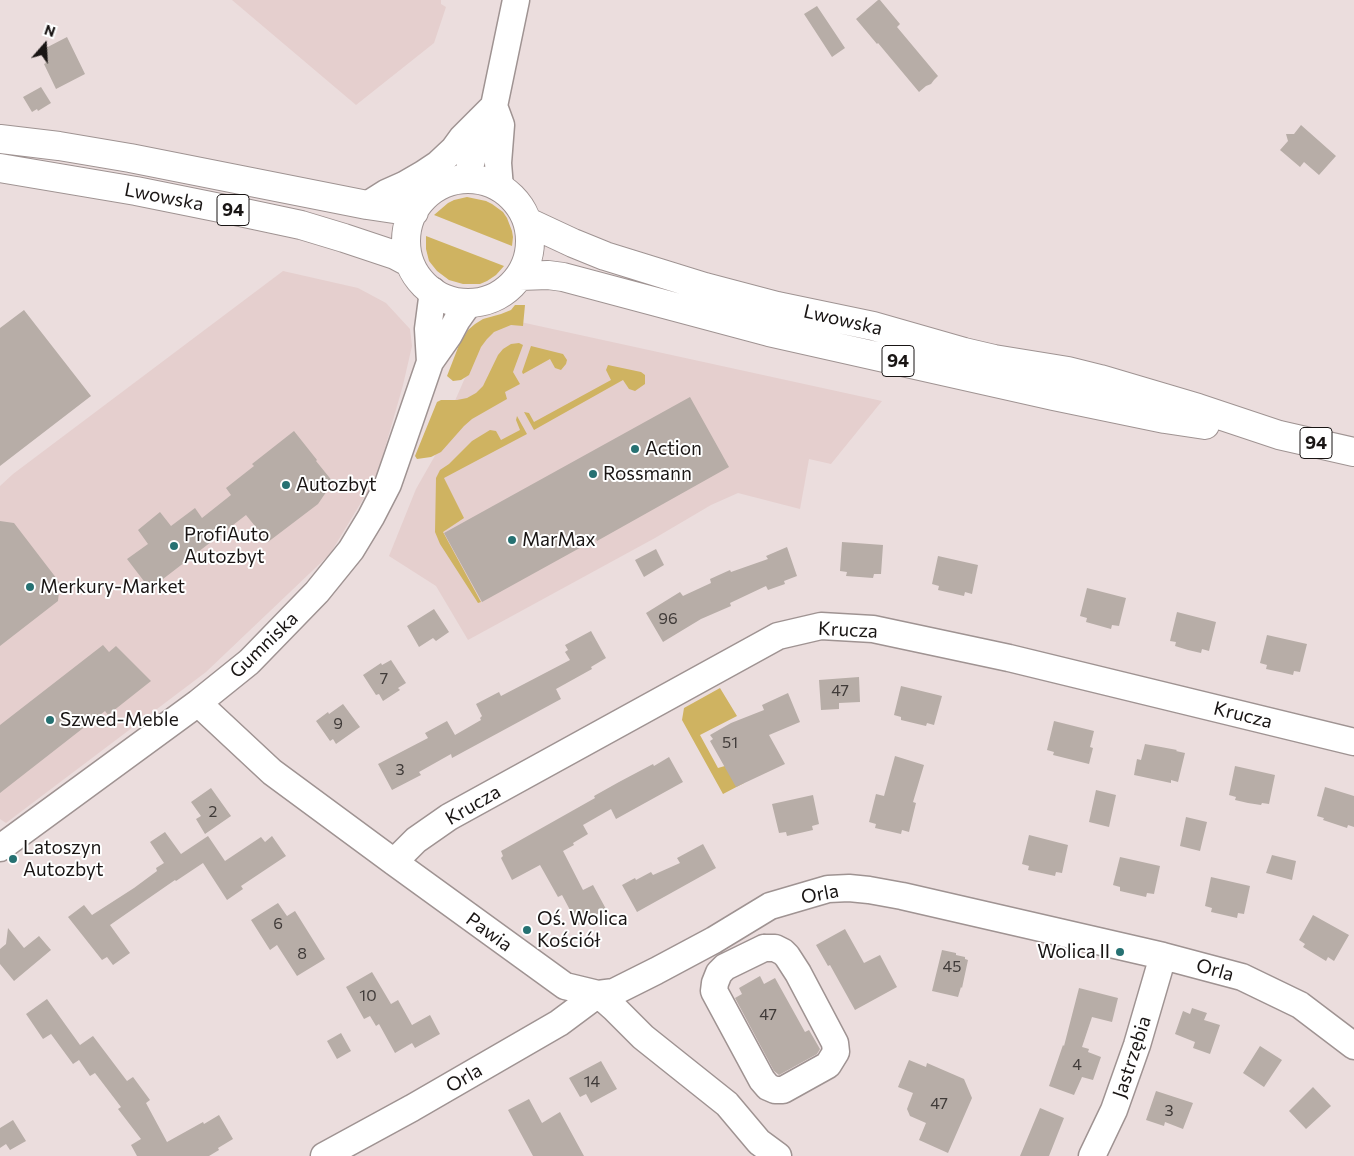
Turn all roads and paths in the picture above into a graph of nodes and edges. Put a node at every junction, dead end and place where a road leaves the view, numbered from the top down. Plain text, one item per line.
1 (516, 0) edge
2 (487, 113) junction
3 (0, 139) edge
4 (0, 168) edge
5 (466, 179) junction
6 (500, 188) junction
7 (367, 205) junction
8 (414, 212) junction
9 (528, 222) junction
10 (410, 263) junction
11 (520, 276) junction
12 (433, 291) junction
13 (469, 303) junction
14 (430, 362) junction
15 (1279, 435) junction
16 (1354, 452) edge
17 (198, 704) junction
18 (1354, 742) edge
19 (0, 848) edge
20 (394, 862) junction
21 (1163, 956) junction
22 (715, 983) joint
23 (598, 994) junction
24 (1354, 1046) edge
25 (353, 1150) edge
26 (324, 1156) edge
27 (778, 1156) edge
28 (1092, 1156) edge

1 - 2 street
2 - 5 street
2 - 6 street
2 - 7 street
3 - 7 main road, Lwowska / 94
4 - 10 main road, Lwowska / 94
5 - 6 main road, 94
5 - 8 main road, 94
6 - 9 main road, 94
7 - 8 main road, Lwowska / 94
8 - 10 main road, 94
9 - 11 main road, 94
9 - 15 main road, Lwowska / 94
10 - 12 main road, 94
11 - 13 main road, 94
11 - 15 main road, Lwowska / 94
12 - 13 main road, 94
12 - 14 street
13 - 14 street
14 - 17 street, Gumniska
15 - 16 main road, Lwowska / 94
17 - 19 street, Gumniska
17 - 20 street, Pawia
18 - 20 street, Krucza
20 - 23 street, Pawia
21 - 23 street, Orla
21 - 24 street, Orla
21 - 28 street, Jastrzębia
22 - 22 street
23 - 25 street, Orla
23 - 27 street, Pawia
25 - 26 street, Orla

